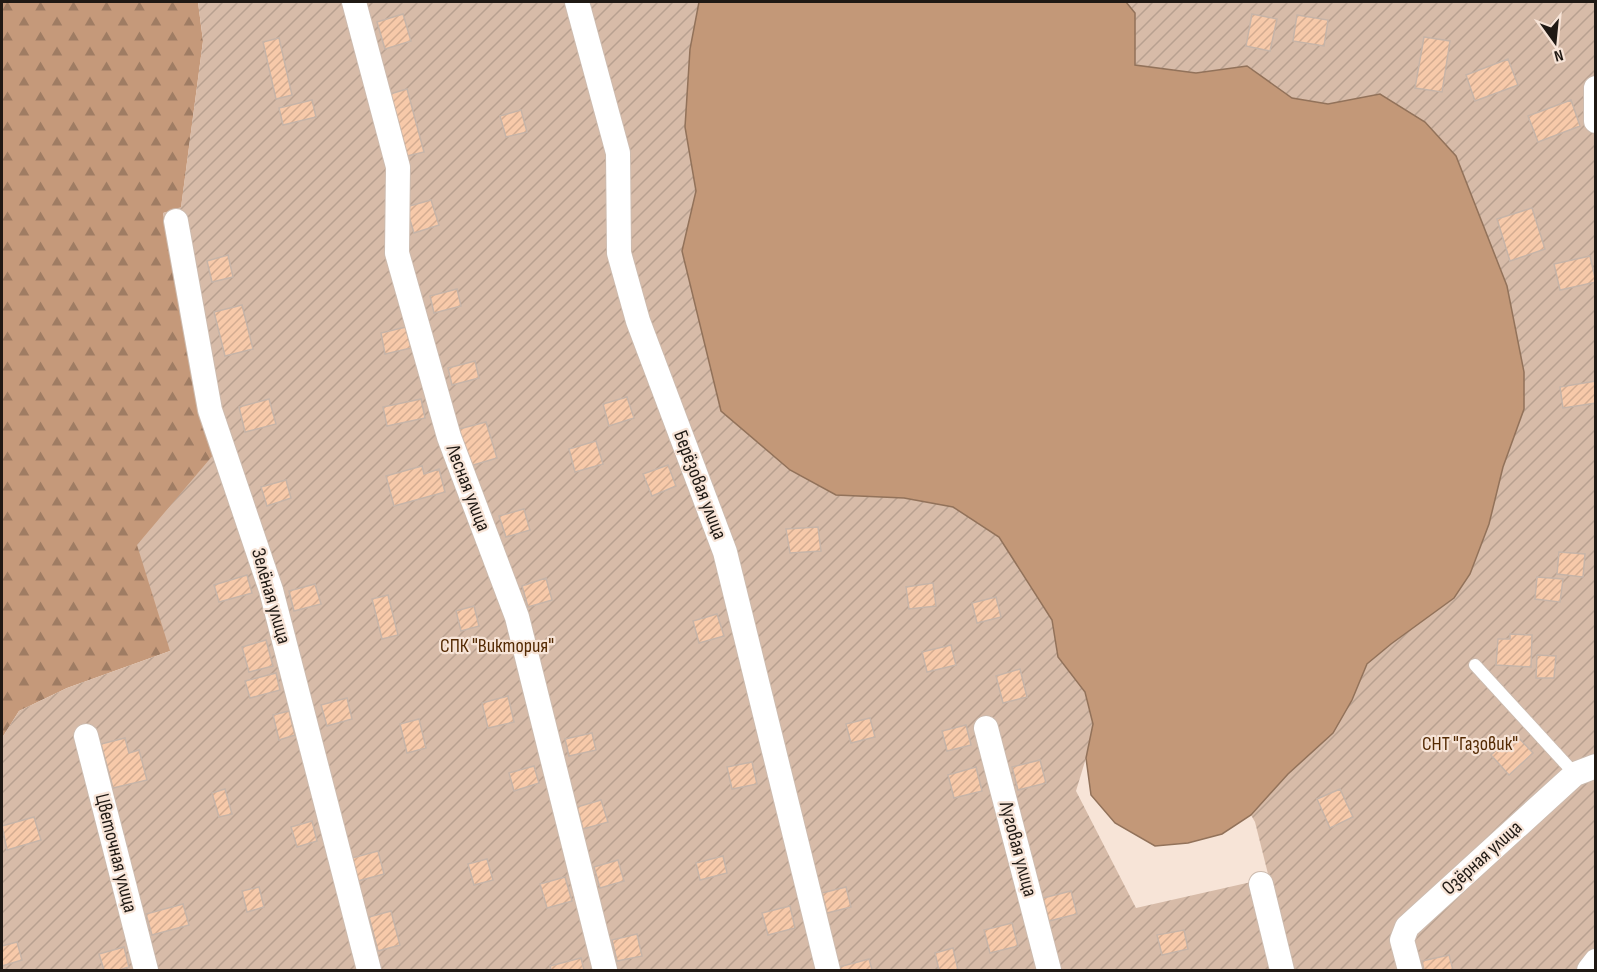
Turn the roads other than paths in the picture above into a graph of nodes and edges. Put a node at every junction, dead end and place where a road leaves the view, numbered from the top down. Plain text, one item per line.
1 (354, 2) edge
2 (577, 2) edge
3 (1596, 88) edge
4 (1596, 121) edge
5 (176, 221) dead end
6 (1475, 665) dead end
7 (986, 728) dead end
8 (86, 736) dead end
9 (1585, 770) edge
10 (1261, 884) dead end
11 (1596, 961) edge
12 (146, 970) edge
13 (369, 970) edge
14 (605, 970) edge
15 (828, 970) edge
16 (1049, 970) edge
17 (1282, 970) edge
18 (1410, 970) edge
19 (1588, 970) edge

1 - 14 street, Лесная улица
2 - 15 street, Берёзовая улица
3 - 4 street
5 - 13 street, Зелёная улица
6 - 9 lane
7 - 16 street, Луговая улица
8 - 12 street, Цветочная улица
9 - 18 street, Озёрная улица
10 - 17 street
11 - 19 street

